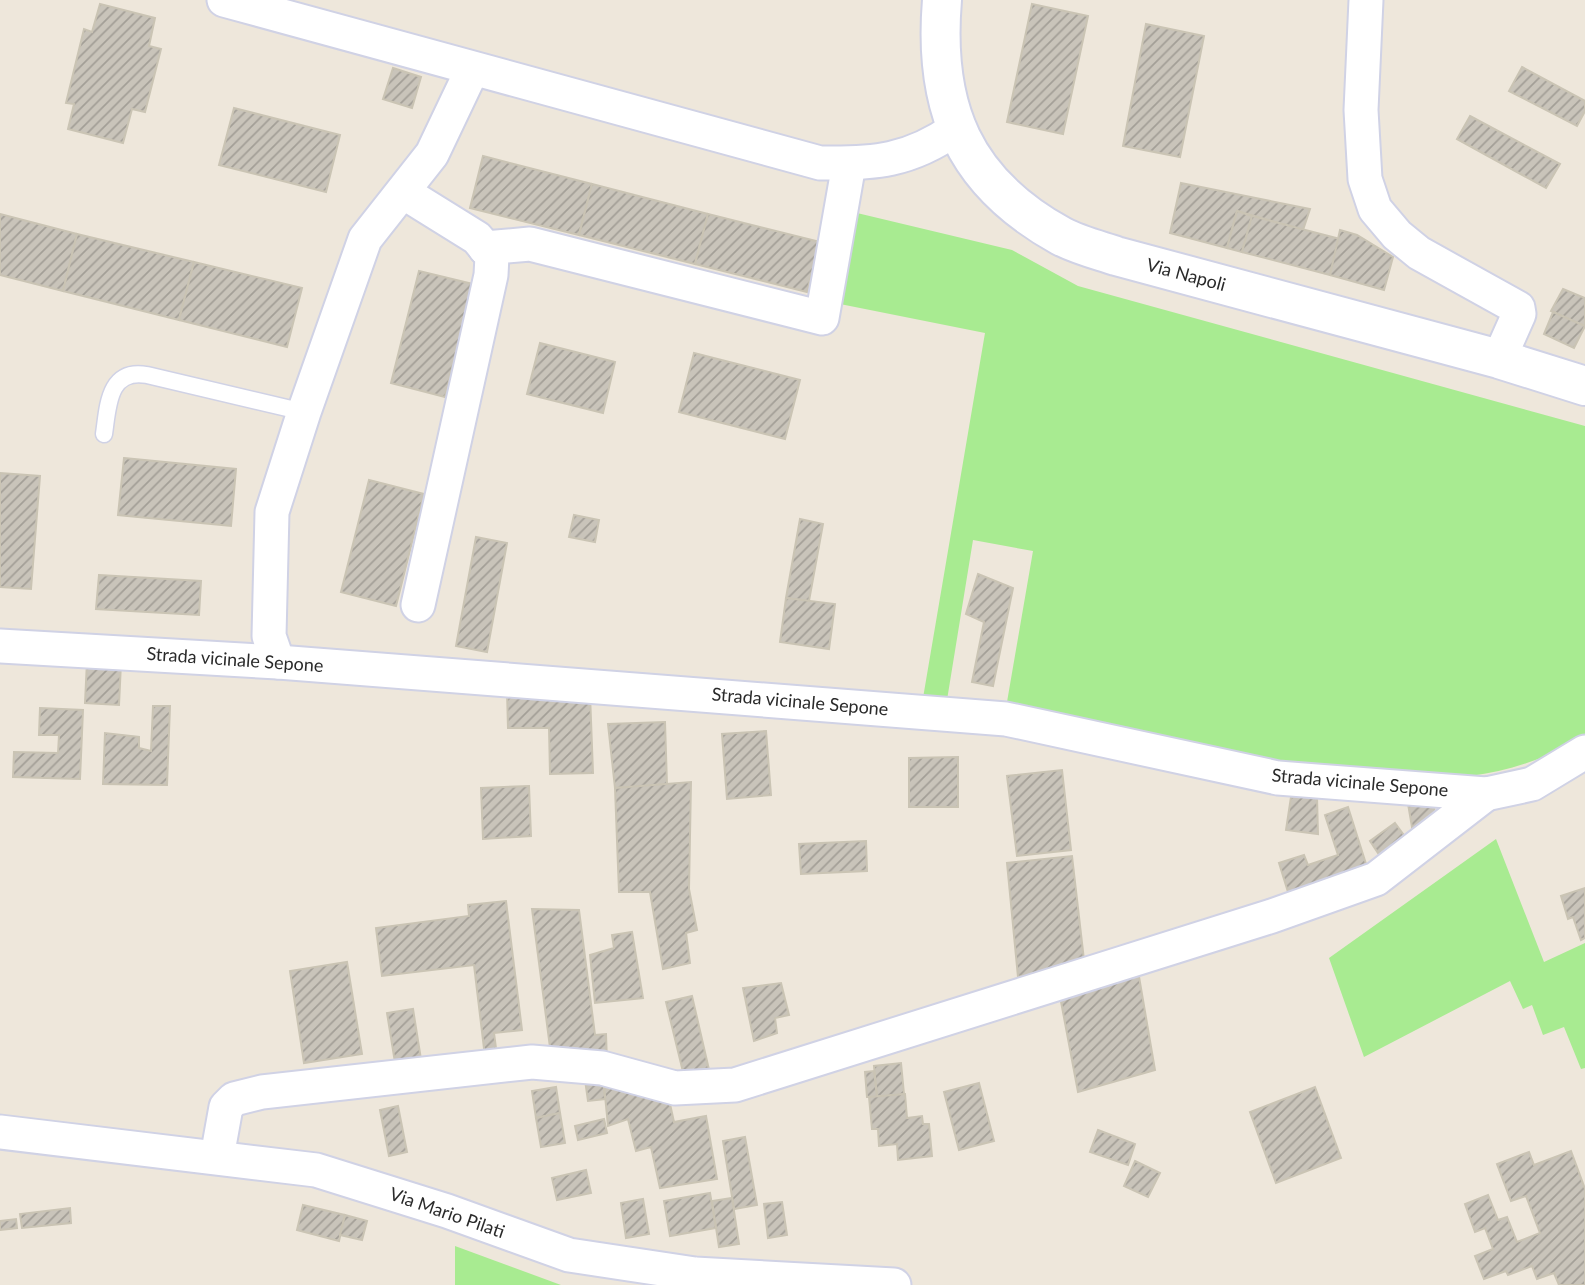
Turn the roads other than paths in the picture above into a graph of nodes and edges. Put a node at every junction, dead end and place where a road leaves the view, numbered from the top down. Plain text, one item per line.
1 (224, 0) edge
2 (942, 0) edge
3 (1366, 0) edge
4 (472, 70) junction
5 (955, 129) junction
6 (849, 164) junction
7 (402, 192) junction
8 (485, 248) junction
9 (1499, 359) junction
10 (1585, 386) edge
11 (304, 412) junction
12 (104, 434) dead end
13 (418, 605) dead end
14 (0, 646) edge
15 (278, 662) junction
16 (1585, 752) edge
17 (1486, 794) junction
18 (0, 1132) edge
19 (217, 1157) junction
20 (894, 1285) edge

1 - 4 street
2 - 5 street, Via Napoli
3 - 9 street
4 - 6 street
4 - 7 street
5 - 6 street
5 - 9 street, Via Napoli
6 - 8 street
7 - 8 street
7 - 11 street
8 - 13 street
9 - 10 street, Via Napoli
11 - 12 lane
11 - 15 street
14 - 15 street, Strada vicinale Sepone
15 - 17 street, Strada vicinale Sepone
16 - 17 street, Strada vicinale Sepone
17 - 19 street
18 - 19 street, Via Mario Pilati
19 - 20 street, Via Mario Pilati

